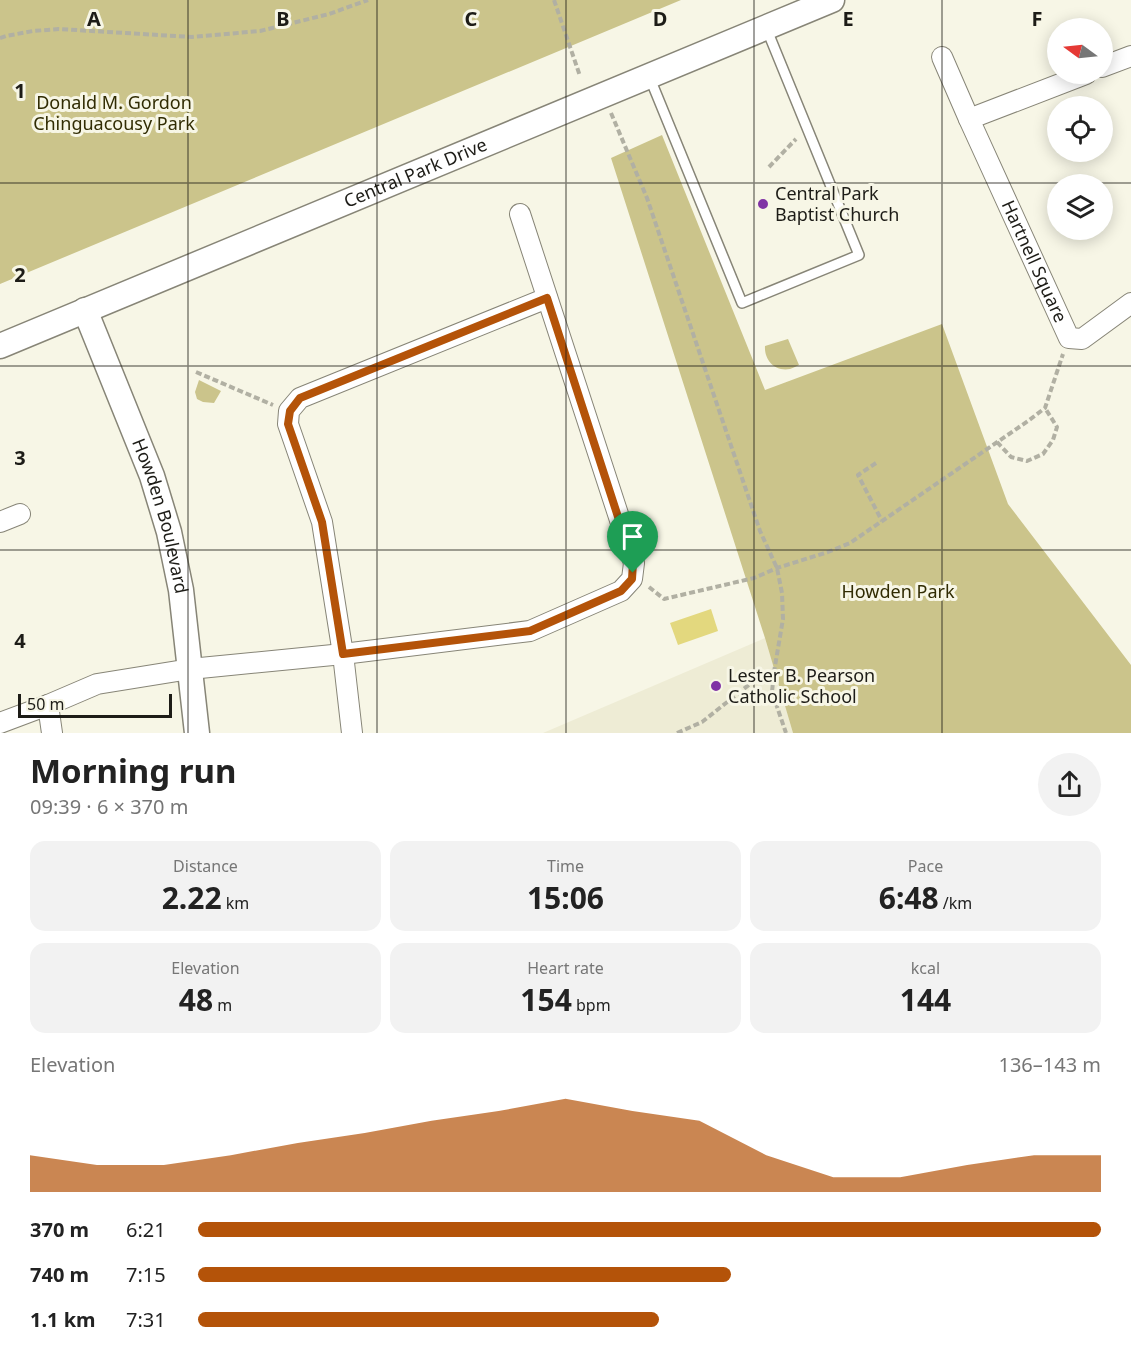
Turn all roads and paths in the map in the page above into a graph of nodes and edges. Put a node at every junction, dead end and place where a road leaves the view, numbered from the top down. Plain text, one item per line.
1 (368, 0) edge
2 (554, 0) edge
3 (832, 0) edge
4 (766, 27) junction
5 (0, 38) edge
6 (1131, 56) edge
7 (942, 57) dead end
8 (1113, 63) edge
9 (580, 76) dead end
10 (650, 76) junction
11 (1060, 84) edge
12 (604, 95) junction
13 (969, 119) junction
14 (520, 214) dead end
15 (547, 298) junction
16 (1131, 303) edge
17 (85, 310) junction
18 (1069, 338) junction
19 (0, 346) edge
20 (196, 372) dead end
21 (1045, 408) junction
22 (290, 411) junction
23 (997, 442) junction
24 (876, 463) dead end
25 (20, 514) dead end
26 (882, 521) junction
27 (0, 522) edge
28 (777, 568) junction
29 (633, 573) junction
30 (343, 654) junction
31 (190, 669) junction
32 (774, 672) junction
33 (48, 705) junction
34 (0, 723) edge
35 (52, 733) edge
36 (197, 733) edge
37 (352, 733) edge
38 (677, 733) edge
39 (786, 733) edge

1 - 5 path
2 - 9 path
3 - 4 street, Central Park Drive
4 - 10 street, Central Park Drive
4 - 10 lane
6 - 8 street
7 - 13 street, Hartnell Square
10 - 12 street, Central Park Drive
11 - 13 street
12 - 17 street, Central Park Drive
12 - 28 path
13 - 18 street, Hartnell Square
14 - 15 street
15 - 22 street
15 - 29 street
16 - 18 street, Hartnell Square
17 - 19 street, Central Park Drive
17 - 31 street, Howden Boulevard
18 - 21 path
20 - 22 path
21 - 23 path
21 - 23 path
22 - 30 street
23 - 26 path
24 - 26 path
25 - 27 street
26 - 28 path
28 - 29 path
28 - 32 path
29 - 30 street
30 - 31 street
30 - 37 street
31 - 33 street
31 - 36 street, Howden Boulevard
32 - 38 path
32 - 39 path
33 - 34 street
33 - 35 street

